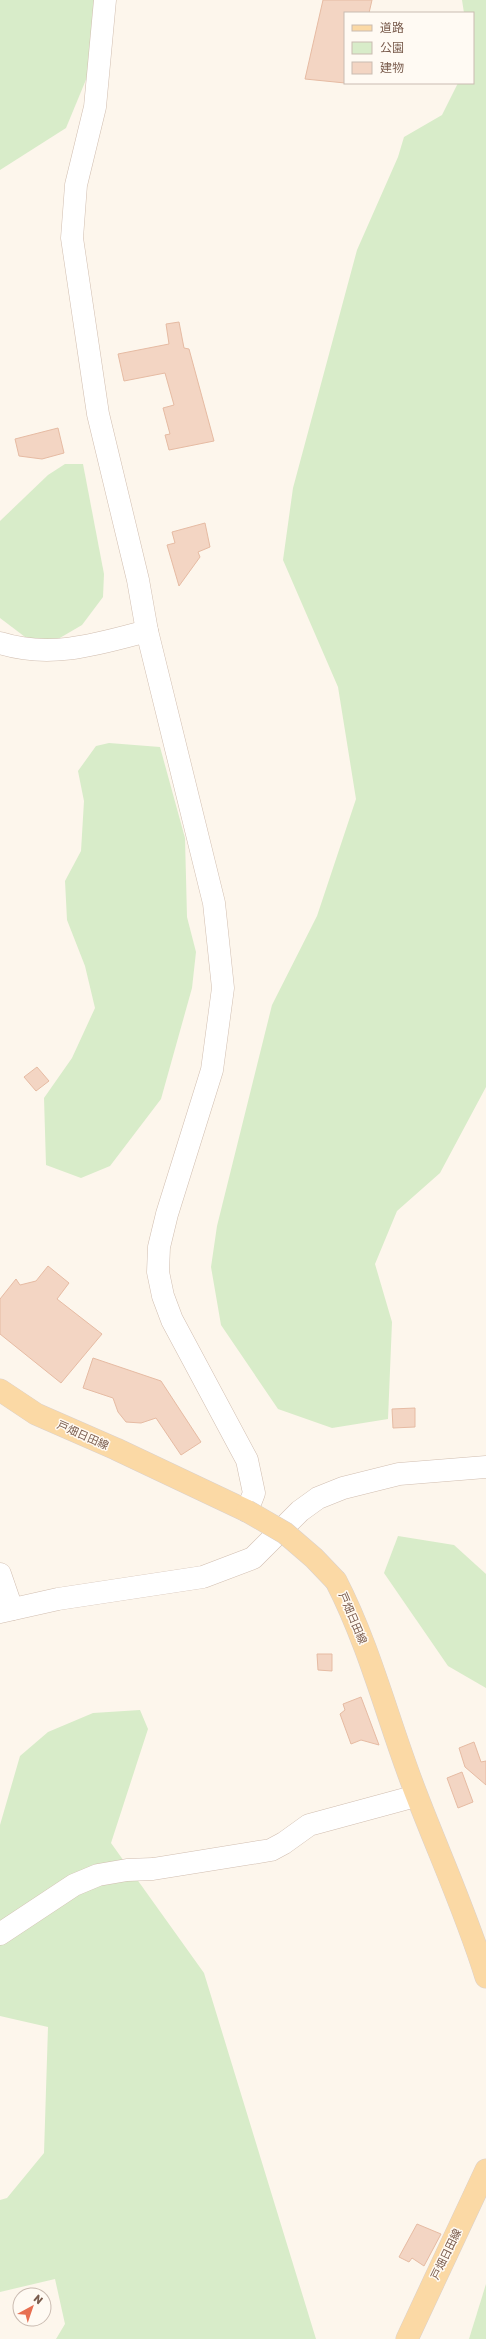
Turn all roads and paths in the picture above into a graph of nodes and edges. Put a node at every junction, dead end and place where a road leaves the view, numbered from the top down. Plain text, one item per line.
1 (105, 0) edge
2 (147, 630) junction
3 (0, 644) edge
4 (0, 1390) edge
5 (486, 1467) edge
6 (247, 1511) junction
7 (0, 1574) edge
8 (6, 1611) edge
9 (416, 1796) junction
10 (0, 1934) edge
11 (486, 1977) edge
12 (486, 2170) edge
13 (407, 2339) edge

1 - 2 street
2 - 3 street
2 - 6 street
4 - 6 main road, 戸畑日田線
5 - 8 street
6 - 9 main road, 戸畑日田線, bridge
7 - 8 street
9 - 10 street
9 - 11 main road, 戸畑日田線
12 - 13 main road, 戸畑日田線

